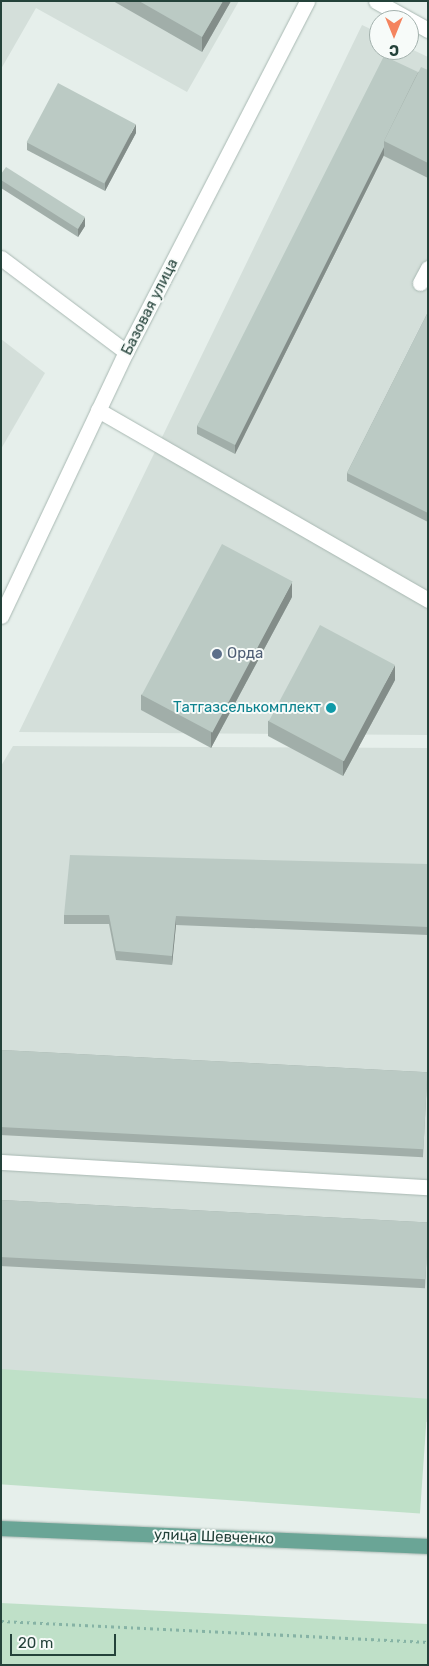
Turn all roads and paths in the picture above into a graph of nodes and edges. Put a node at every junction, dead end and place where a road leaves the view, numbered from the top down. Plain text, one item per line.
1 (307, 1) edge
2 (376, 1) edge
3 (428, 30) edge
4 (1, 258) edge
5 (428, 268) edge
6 (420, 283) dead end
7 (126, 352) junction
8 (98, 410) junction
9 (428, 600) edge
10 (1, 616) edge
11 (1, 1162) edge
12 (428, 1187) edge
13 (1, 1528) edge
14 (428, 1546) edge
15 (1, 1621) edge
16 (428, 1642) edge

1 - 7 street, Базовая улица
2 - 3 street
4 - 7 street
5 - 6 street
7 - 8 street, Базовая улица
8 - 9 street
8 - 10 street, Базовая улица
11 - 12 street
13 - 14 main road, улица Шевченко
15 - 16 path

